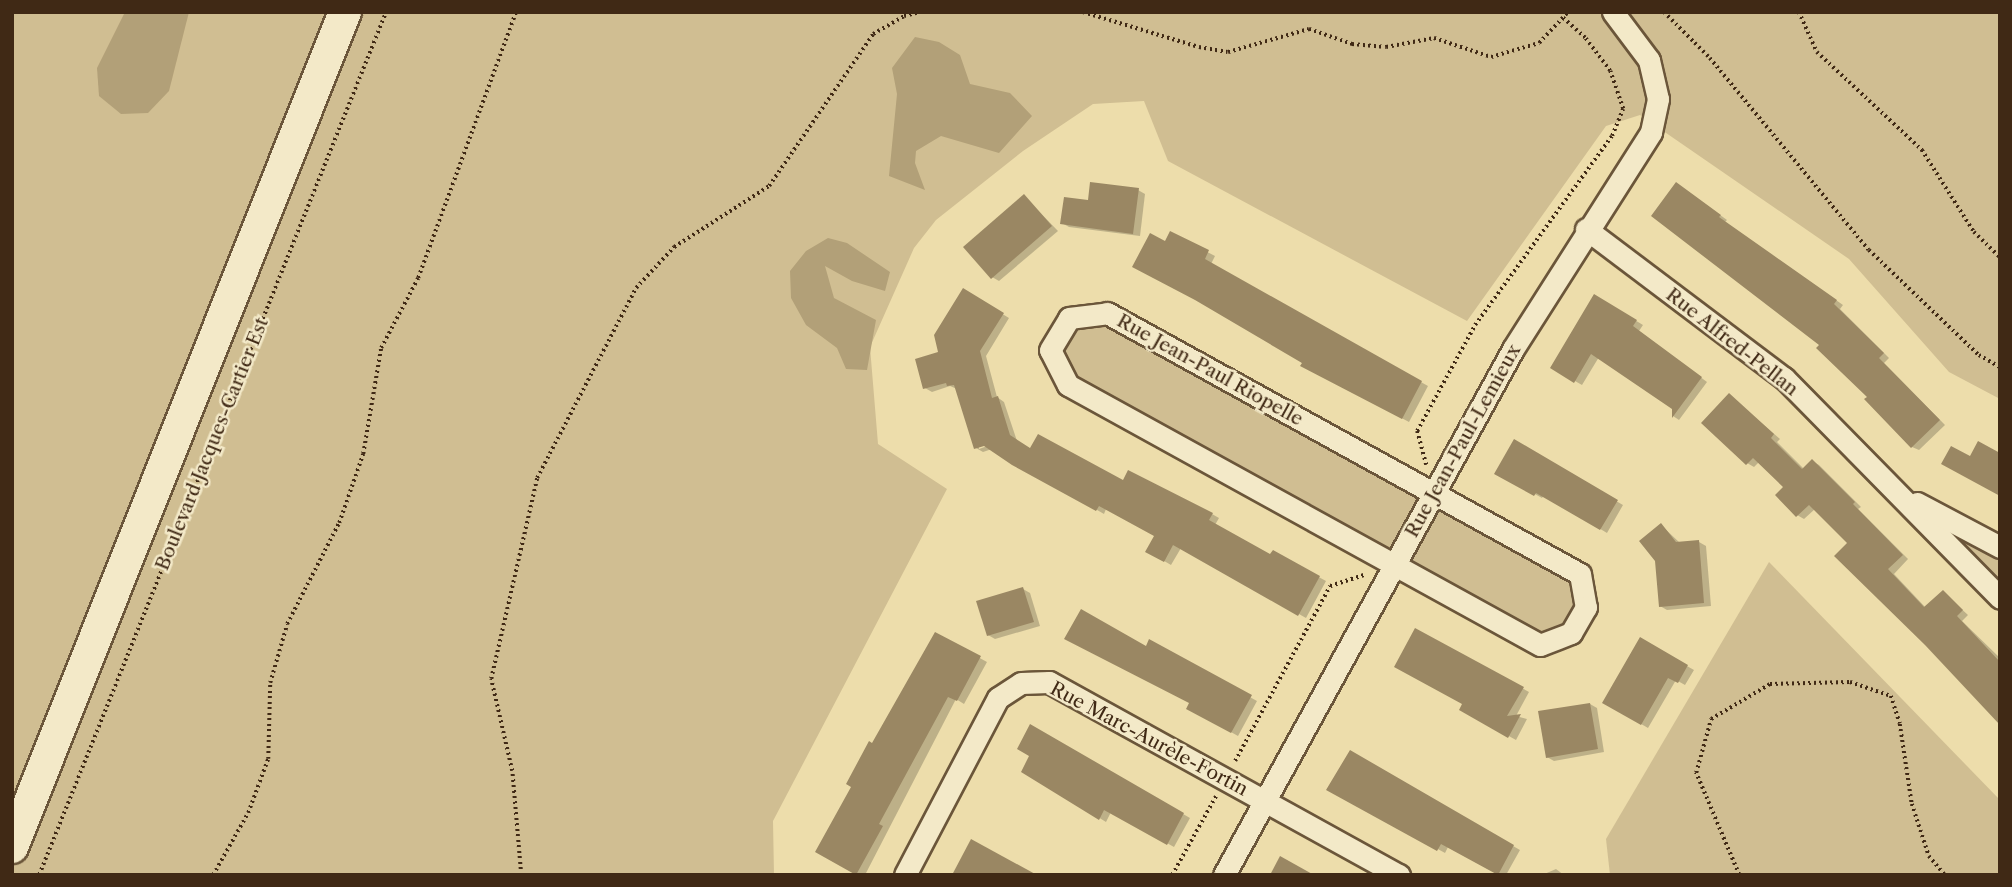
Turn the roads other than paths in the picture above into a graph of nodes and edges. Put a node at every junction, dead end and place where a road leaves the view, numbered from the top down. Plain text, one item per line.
1 (345, 12) edge
2 (1613, 12) edge
3 (1586, 229) junction
4 (1434, 493) junction
5 (1899, 494) junction
6 (2000, 547) edge
7 (1394, 565) junction
8 (2000, 598) edge
9 (36, 783) junction
10 (1265, 801) junction
11 (12, 832) edge
12 (12, 847) edge
13 (905, 875) edge
14 (1224, 875) edge
15 (1399, 875) edge

1 - 9 main road, Boulevard Jacques-Cartier Est
2 - 3 street, Rue Jean-Paul-Lemieux
3 - 4 street, Rue Jean-Paul-Lemieux
3 - 5 street, Rue Alfred-Pellan
4 - 7 street, Rue Jean-Paul-Lemieux
4 - 7 street, Rue Jean-Paul Riopelle
4 - 7 street, Rue Jean-Paul Riopelle
5 - 6 street, Rue Alfred-Pellan
5 - 8 street, Rue Alfred-Pellan
7 - 10 street, Rue Jean-Paul-Lemieux
9 - 11 main road, Boulevard Jacques-Cartier Est
9 - 12 main road, Boulevard Jacques-Cartier Est
10 - 13 street, Rue Marc-Aurèle-Fortin
10 - 14 street, Rue Jean-Paul-Lemieux
10 - 15 street, Rue Marc-Aurèle-Fortin

